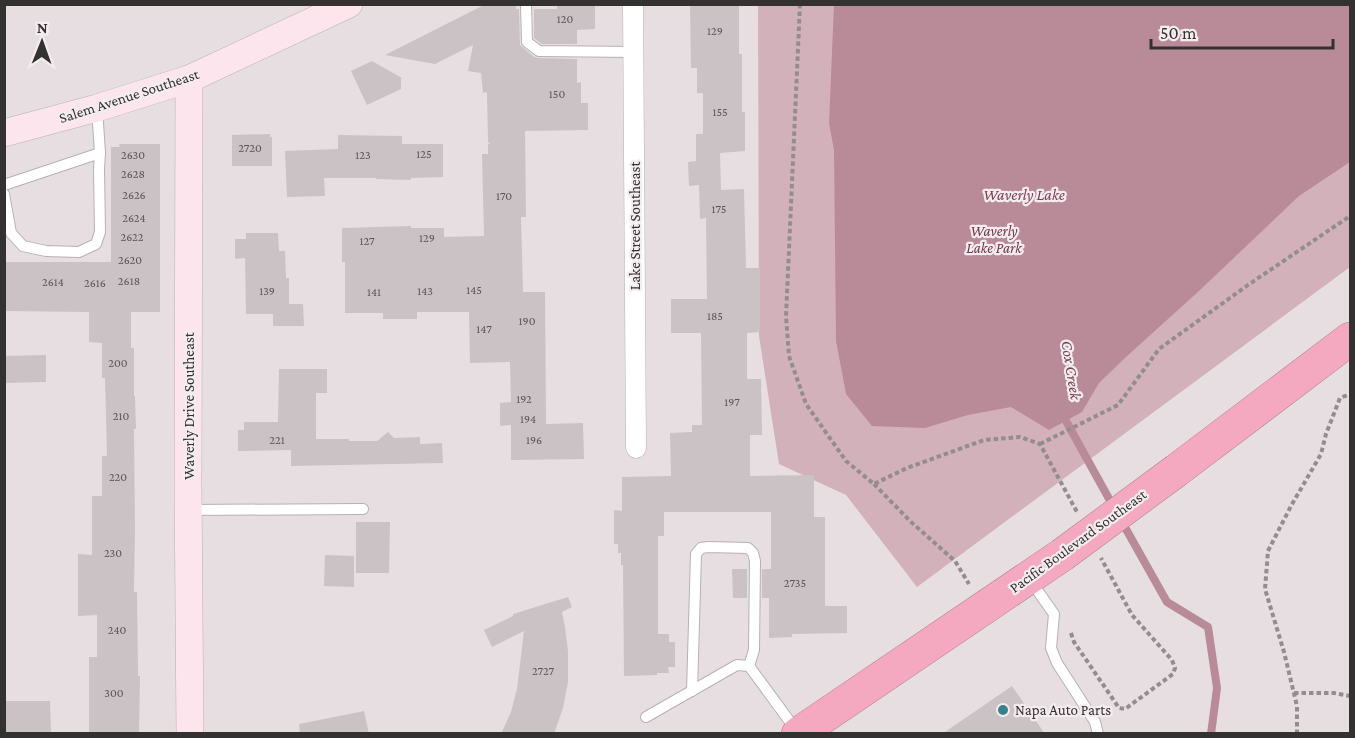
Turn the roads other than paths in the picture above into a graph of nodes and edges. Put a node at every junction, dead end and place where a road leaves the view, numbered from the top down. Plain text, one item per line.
1 (349, 4) edge
2 (526, 4) edge
3 (633, 4) edge
4 (634, 52) junction
5 (189, 79) junction
6 (97, 108) junction
7 (4, 133) edge
8 (100, 153) junction
9 (4, 185) edge
10 (4, 194) edge
11 (1350, 339) edge
12 (636, 448) dead end
13 (363, 509) dead end
14 (188, 510) junction
15 (1028, 578) junction
16 (749, 666) junction
17 (692, 691) junction
18 (646, 717) dead end
19 (803, 732) edge
20 (190, 734) edge
21 (1098, 734) edge

1 - 5 street, Salem Avenue Southeast
2 - 4 lane
3 - 4 street, Lake Street Southeast
4 - 12 street, Lake Street Southeast
5 - 6 street, Salem Avenue Southeast
5 - 14 street, Waverly Drive Southeast
6 - 7 street, Salem Avenue Southeast
6 - 8 lane
8 - 9 lane
8 - 10 lane
11 - 15 highway, Pacific Boulevard Southeast, bridge
13 - 14 lane
14 - 20 street, Waverly Drive Southeast
15 - 19 highway, Pacific Boulevard Southeast
15 - 21 lane
16 - 17 lane
16 - 17 lane
16 - 19 lane
17 - 18 lane

